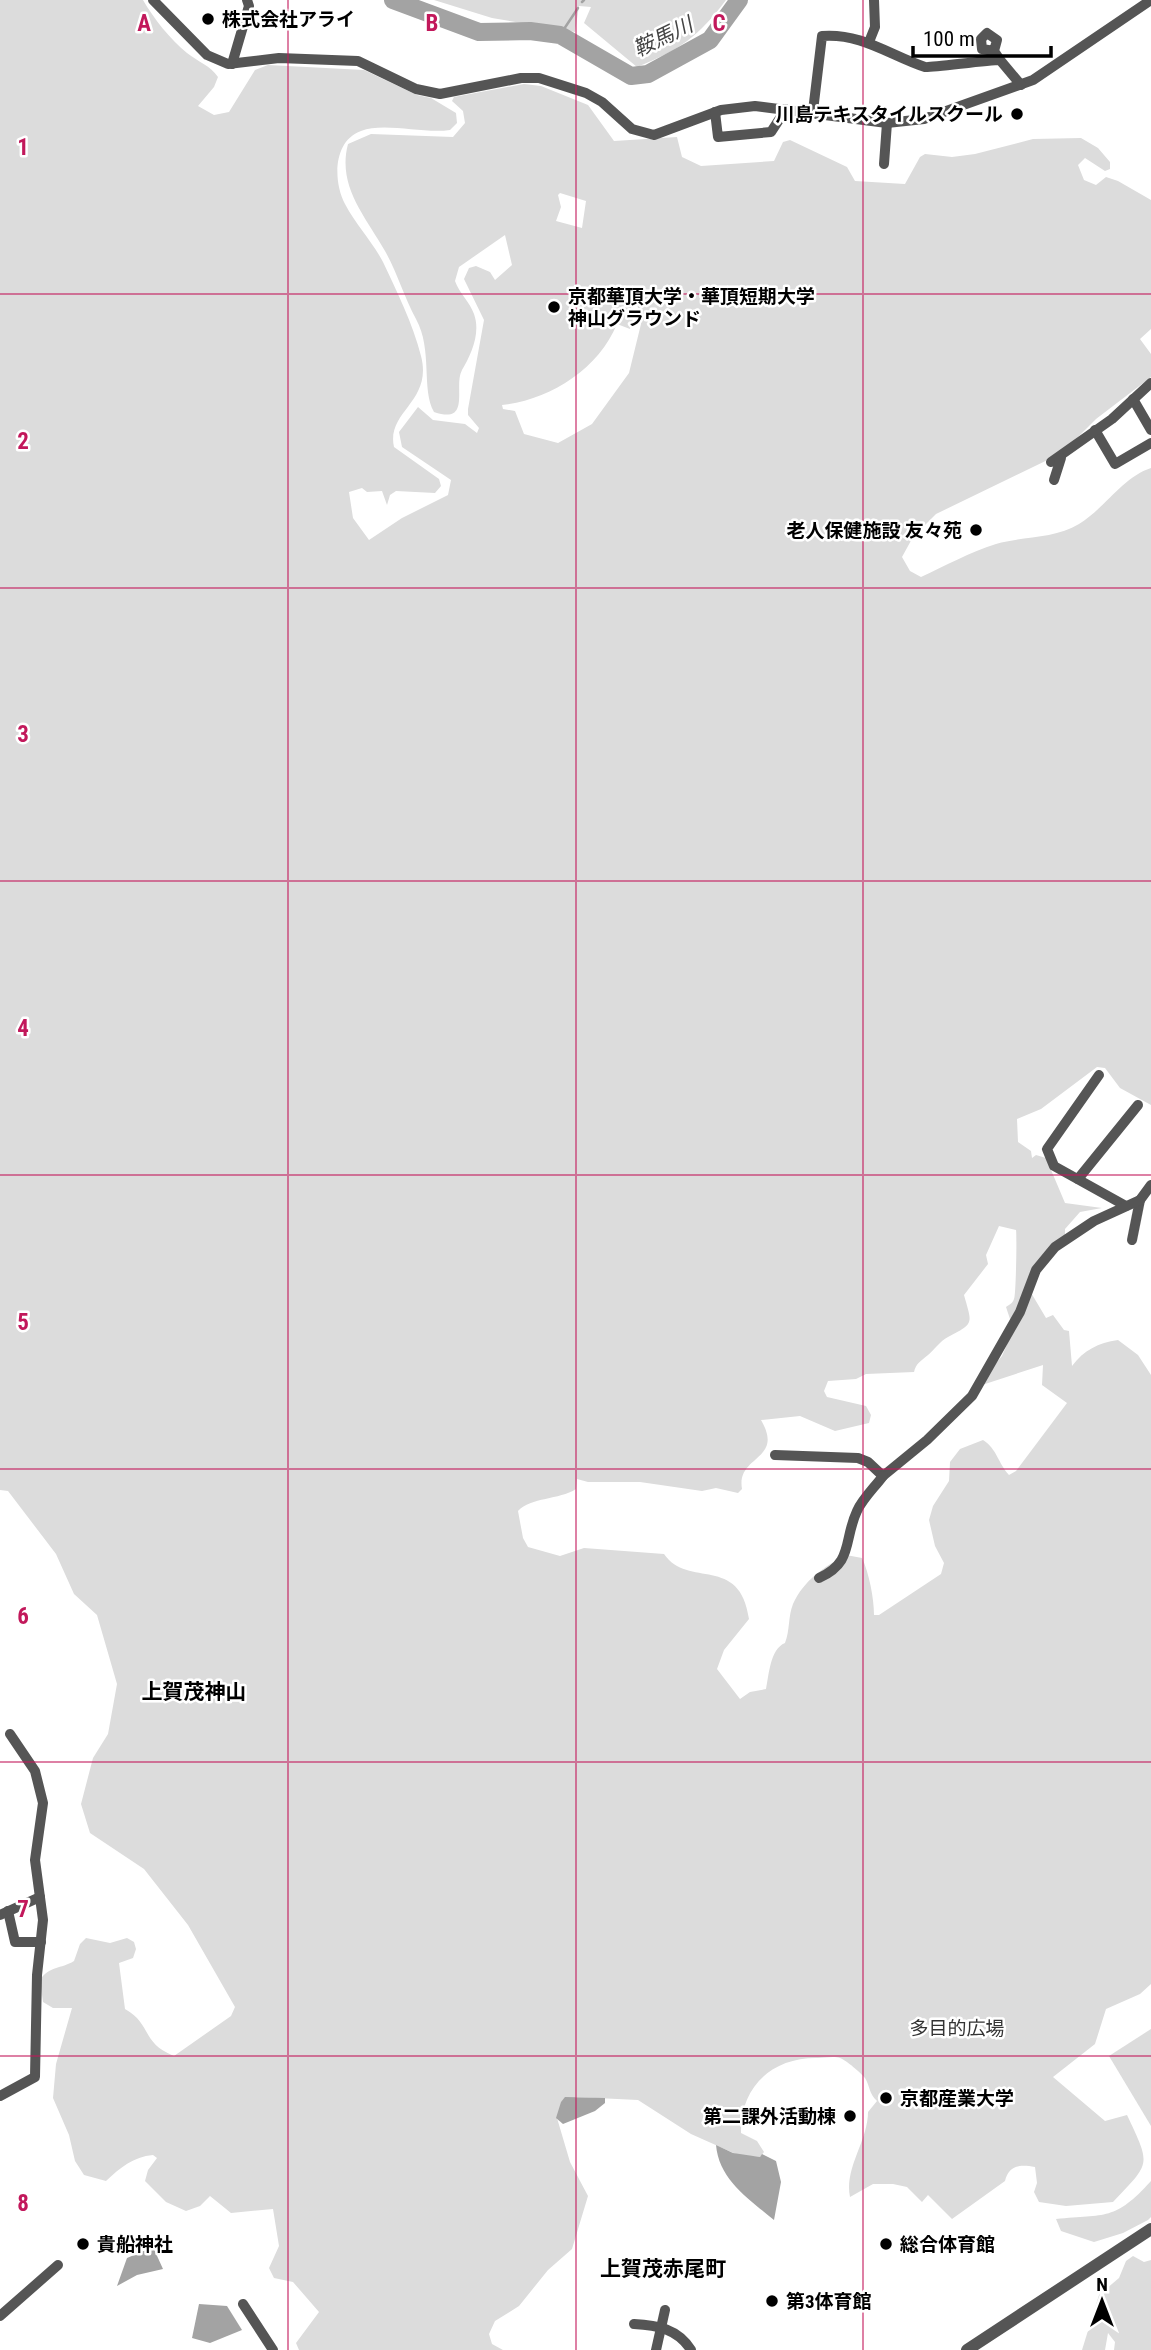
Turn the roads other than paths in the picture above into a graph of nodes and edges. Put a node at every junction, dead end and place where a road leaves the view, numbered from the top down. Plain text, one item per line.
1 (153, 0) edge
2 (247, 0) edge
3 (874, 0) edge
4 (1151, 0) edge
5 (869, 42) junction
6 (232, 64) junction
7 (1021, 85) junction
8 (786, 109) junction
9 (813, 111) junction
10 (715, 112) junction
11 (887, 122) junction
12 (884, 164) dead end
13 (1151, 383) edge
14 (1133, 399) junction
15 (1094, 430) junction
16 (1151, 430) edge
17 (1151, 443) edge
18 (1054, 480) dead end
19 (1099, 1075) dead end
20 (1138, 1105) dead end
21 (1078, 1179) junction
22 (1151, 1185) edge
23 (1140, 1200) junction
24 (1126, 1206) junction
25 (1132, 1240) dead end
26 (775, 1455) dead end
27 (883, 1476) junction
28 (819, 1578) dead end
29 (10, 1734) dead end
30 (40, 1897) junction
31 (4, 1913) edge
32 (41, 1942) junction
33 (0, 2096) edge
34 (1151, 2229) edge
35 (58, 2265) dead end
36 (243, 2304) dead end
37 (665, 2310) dead end
38 (0, 2316) edge
39 (634, 2324) dead end
40 (660, 2326) junction
41 (273, 2350) edge
42 (656, 2350) edge
43 (691, 2350) edge
44 (967, 2350) edge

1 - 6 street
2 - 6 street
3 - 5 street
4 - 7 street
5 - 7 street
5 - 9 street
6 - 10 street
7 - 11 street
8 - 9 street
8 - 10 street
8 - 10 street
9 - 11 street
11 - 12 street
13 - 14 street
14 - 15 street
14 - 16 street
15 - 17 street
15 - 18 street
19 - 21 street
20 - 21 street
21 - 24 street
22 - 23 street
23 - 24 street
23 - 25 street
24 - 27 street
26 - 27 street
27 - 28 street
29 - 30 street
30 - 31 street
30 - 32 street
31 - 32 street
32 - 33 street
34 - 44 street
35 - 38 street
36 - 41 street
37 - 40 street
39 - 40 street
40 - 42 street
40 - 43 street

